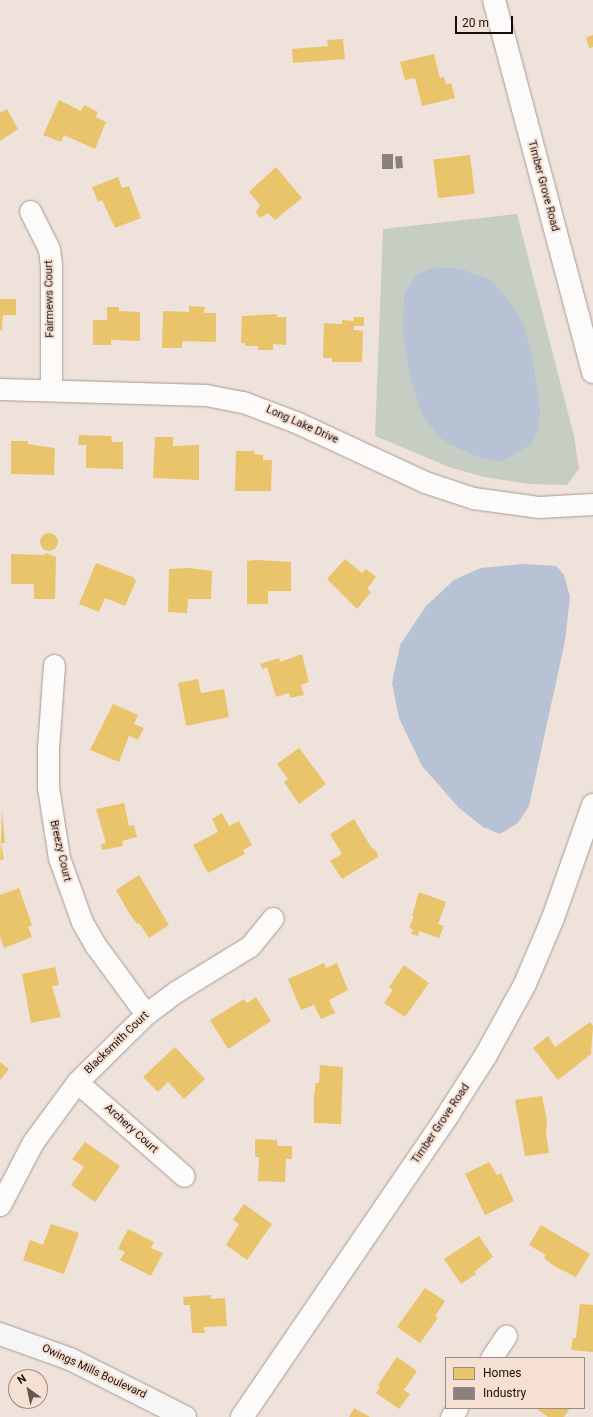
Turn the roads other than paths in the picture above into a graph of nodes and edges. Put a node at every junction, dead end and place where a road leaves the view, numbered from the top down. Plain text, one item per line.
1 (494, 0) edge
2 (30, 211) dead end
3 (593, 372) edge
4 (0, 389) edge
5 (51, 390) junction
6 (593, 504) edge
7 (54, 666) dead end
8 (593, 805) edge
9 (273, 918) dead end
10 (146, 1014) junction
11 (77, 1082) junction
12 (184, 1176) dead end
13 (0, 1205) edge
14 (0, 1334) edge
15 (506, 1336) dead end
16 (492, 1357) edge
17 (185, 1417) edge
18 (242, 1417) edge

1 - 3 street, Timber Grove Road
2 - 5 street, Fairmews Court
4 - 5 street, Long Lake Drive
5 - 6 street, Long Lake Drive
7 - 10 street, Breezy Court
8 - 18 street, Timber Grove Road
9 - 10 street, Blacksmith Court
10 - 11 street, Blacksmith Court
11 - 12 street, Archery Court
11 - 13 street, Blacksmith Court
14 - 17 main road, Owings Mills Boulevard
15 - 16 street

